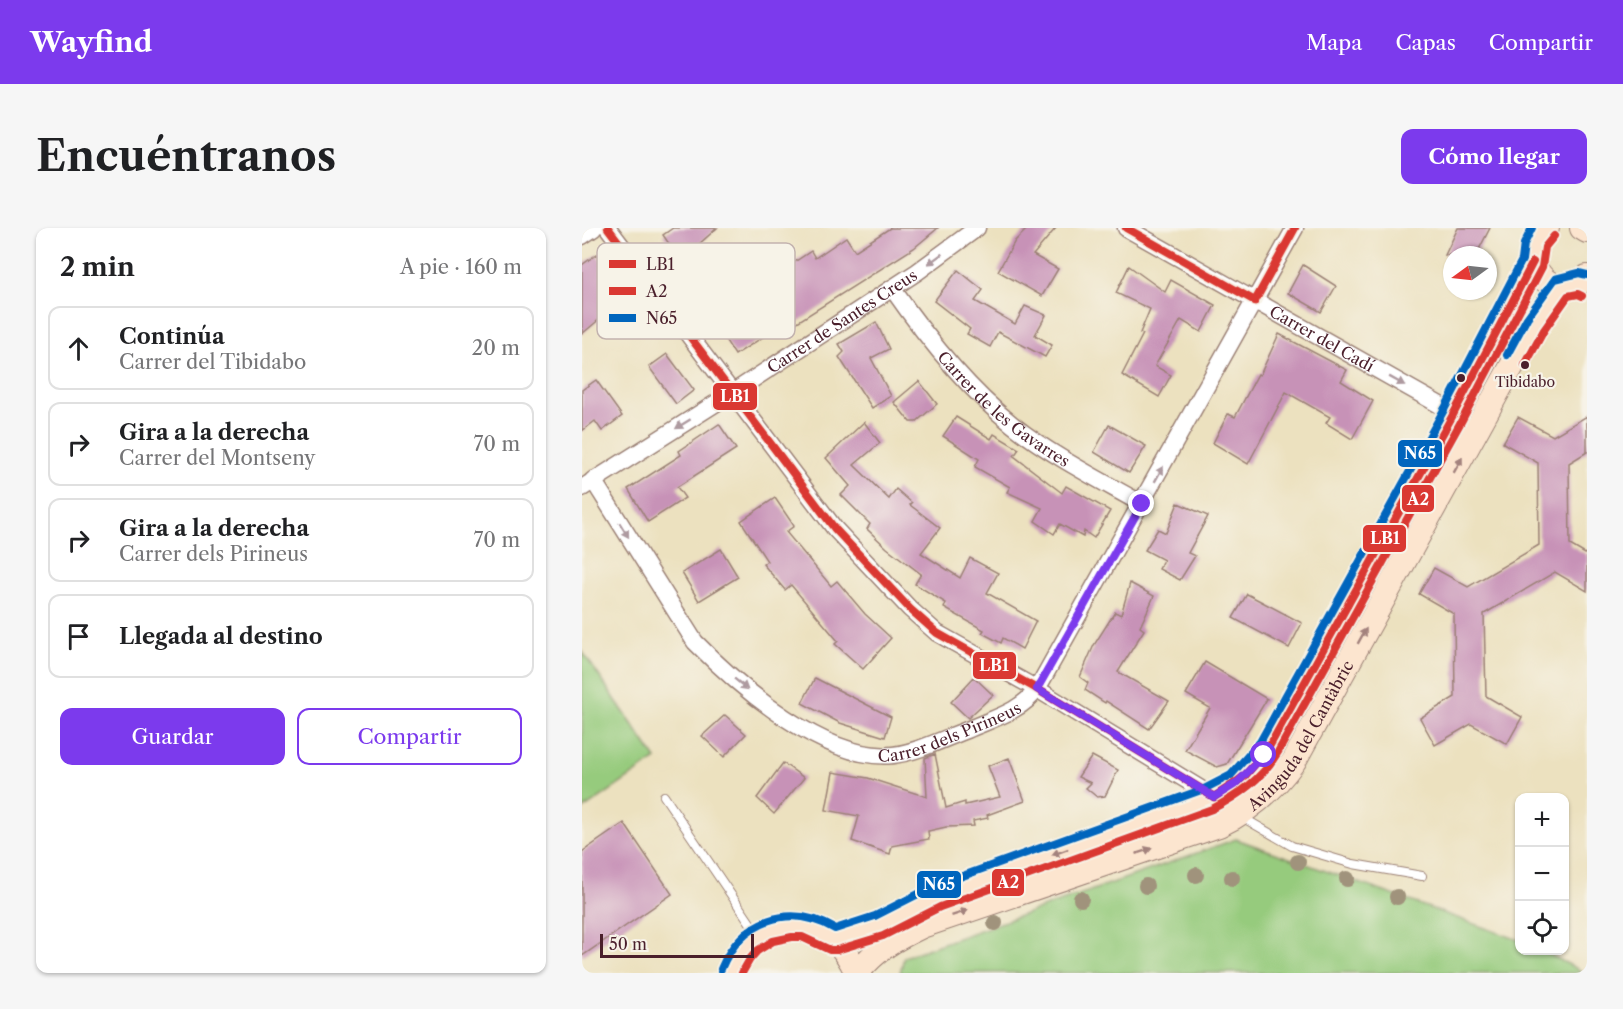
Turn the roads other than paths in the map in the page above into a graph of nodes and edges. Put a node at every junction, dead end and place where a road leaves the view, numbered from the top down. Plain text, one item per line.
1 (594, 228) edge
2 (608, 228) edge
3 (978, 228) edge
4 (1126, 228) edge
5 (1295, 228) edge
6 (1546, 228) edge
7 (1582, 228) edge
8 (1587, 231) edge
9 (582, 236) edge
10 (619, 243) edge
11 (1533, 262) junction
12 (1579, 284) edge
13 (892, 288) junction
14 (1255, 301) junction
15 (691, 339) edge
16 (732, 393) junction
17 (1454, 413) junction
18 (587, 484) edge
19 (1142, 504) junction
20 (1037, 689) junction
21 (664, 796) dead end
22 (1214, 797) junction
23 (1240, 815) junction
24 (1422, 876) dead end
25 (759, 937) junction
26 (834, 940) junction
27 (731, 973) edge
28 (857, 973) edge

1 - 9 street
2 - 10 street
3 -> 13 street, Carrer de Santes Creus
4 - 14 street, Carrer del Cadí
5 - 14 street, Carrer dels Pirineus
6 - 11 street
7 - 8 street
11 - 12 street
11 - 17 street
23 -> 12 street, Avinguda del Cantàbric
13 - 16 street, Carrer de Santes Creus
13 - 19 street, Carrer de les Gavarres
14 -> 17 street, Carrer del Cadí
19 -> 14 street, Carrer dels Pirineus
15 - 16 street
16 -> 18 street, Carrer de Santes Creus
16 - 20 street
17 - 22 street
18 -> 20 street, Carrer dels Pirineus
19 - 20 street, Carrer dels Pirineus
20 - 22 street
21 - 25 lane
22 -> 26 street
23 - 24 lane
28 -> 23 street, Avinguda del Cantàbric
25 - 26 street
25 - 27 street
26 - 28 street

